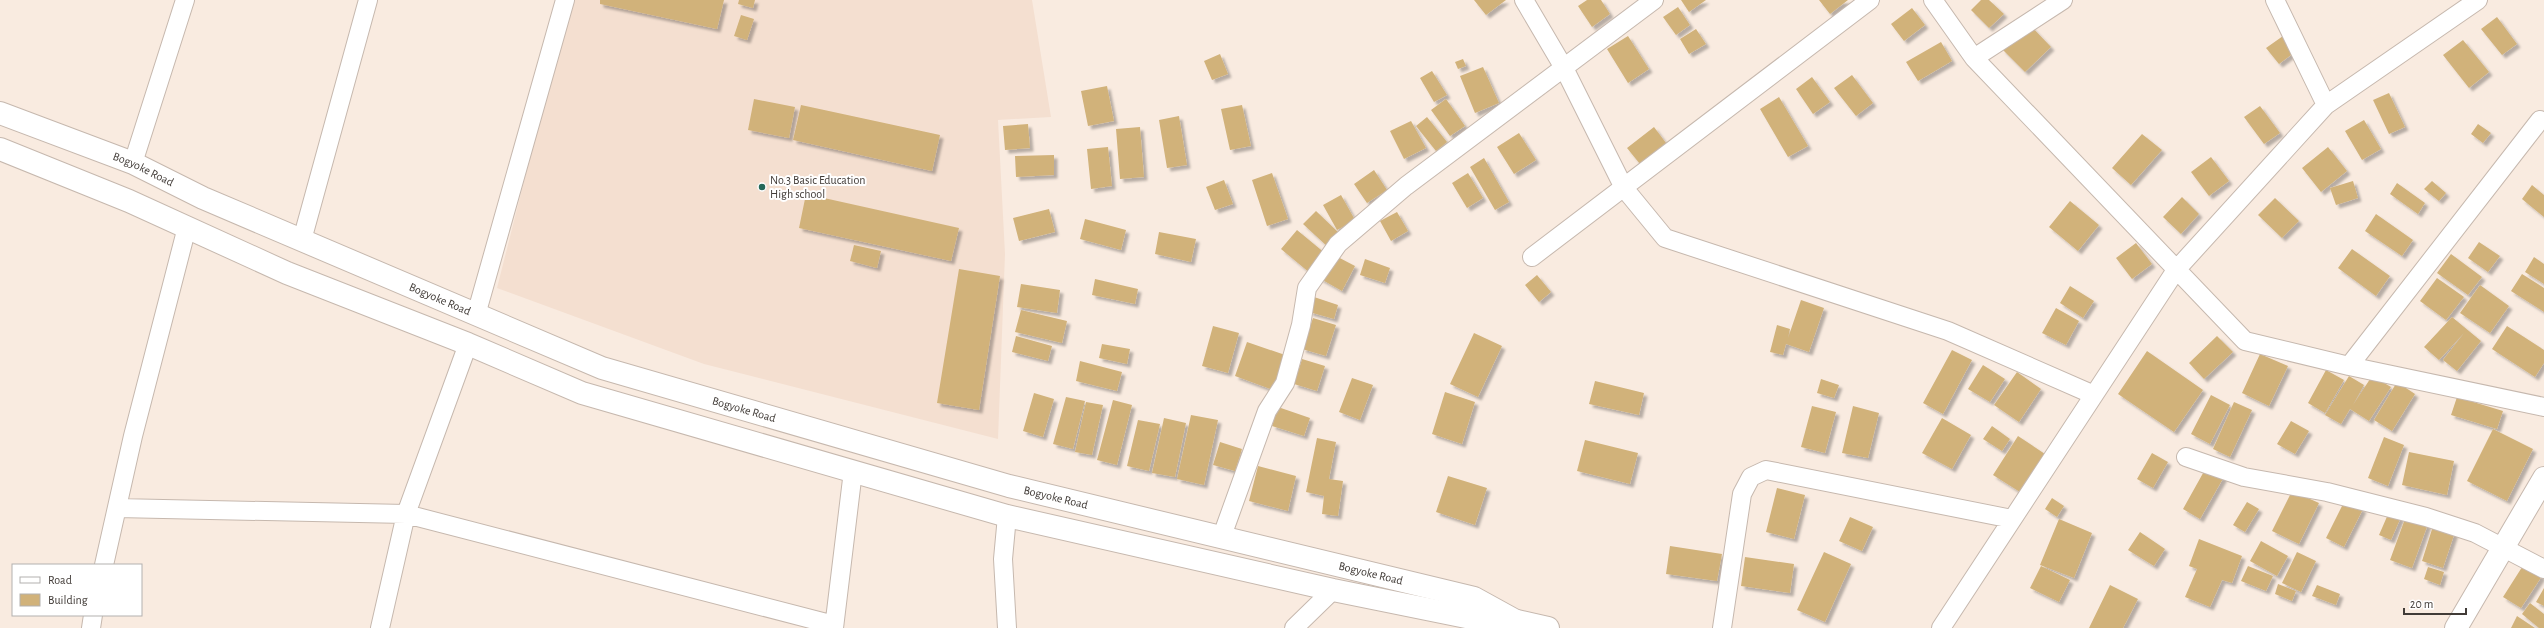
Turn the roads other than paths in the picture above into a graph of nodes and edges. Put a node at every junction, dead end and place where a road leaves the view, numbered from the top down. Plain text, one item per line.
1 (185, 0) edge
2 (368, 0) edge
3 (565, 0) edge
4 (1524, 0) edge
5 (1654, 0) edge
6 (1870, 0) edge
7 (1933, 0) edge
8 (2064, 0) edge
9 (2275, 0) edge
10 (2478, 0) edge
11 (1974, 58) junction
12 (1564, 68) junction
13 (2326, 105) junction
14 (0, 113) edge
15 (2540, 120) dead end
16 (0, 149) edge
17 (133, 163) junction
18 (1624, 188) junction
19 (187, 227) junction
20 (302, 240) junction
21 (1532, 257) dead end
22 (2176, 270) junction
23 (476, 315) junction
24 (468, 344) junction
25 (2349, 366) junction
26 (2094, 395) junction
27 (2544, 407) edge
28 (2186, 457) dead end
29 (853, 471) junction
30 (2544, 478) edge
31 (117, 508) junction
32 (406, 514) junction
33 (1007, 516) junction
34 (2012, 519) junction
35 (1222, 536) junction
36 (2502, 547) junction
37 (104, 564) edge
38 (2544, 569) edge
39 (1332, 590) junction
40 (94, 616) edge
41 (1517, 621) junction
42 (834, 626) edge
43 (91, 628) edge
44 (380, 628) edge
45 (1007, 628) edge
46 (1294, 628) edge
47 (1548, 628) edge
48 (1722, 628) edge
49 (1940, 628) edge
50 (2456, 628) edge

1 - 17 street
2 - 20 street
3 - 23 street
4 - 12 street
5 - 12 street
6 - 18 street
7 - 11 street
8 - 11 street
9 - 13 street
10 - 13 street
11 - 22 street
12 - 18 street
12 - 35 street
13 - 22 street
14 - 17 main road, Bogyoke Road
15 - 25 street
16 - 19 main road, Bogyoke Road
17 - 20 main road, Bogyoke Road
18 - 21 street
18 - 26 street
19 - 24 main road, Bogyoke Road
19 - 31 street
20 - 23 main road, Bogyoke Road
22 - 25 street
22 - 26 street
23 - 35 main road, Bogyoke Road
24 - 29 main road, Bogyoke Road
24 - 32 street
25 - 27 street
26 - 34 street
28 - 36 street
29 - 33 main road, Bogyoke Road
29 - 42 street
30 - 36 main road
31 - 32 street
31 - 37 street
32 - 42 street
32 - 44 street
33 - 39 main road, Bogyoke Road
33 - 45 street
34 - 48 street
34 - 49 street
35 - 41 main road, Bogyoke Road
36 - 38 street
36 - 50 main road
39 - 41 main road, Bogyoke Road
39 - 46 street
40 - 43 street
41 - 47 main road, Bogyoke Road

